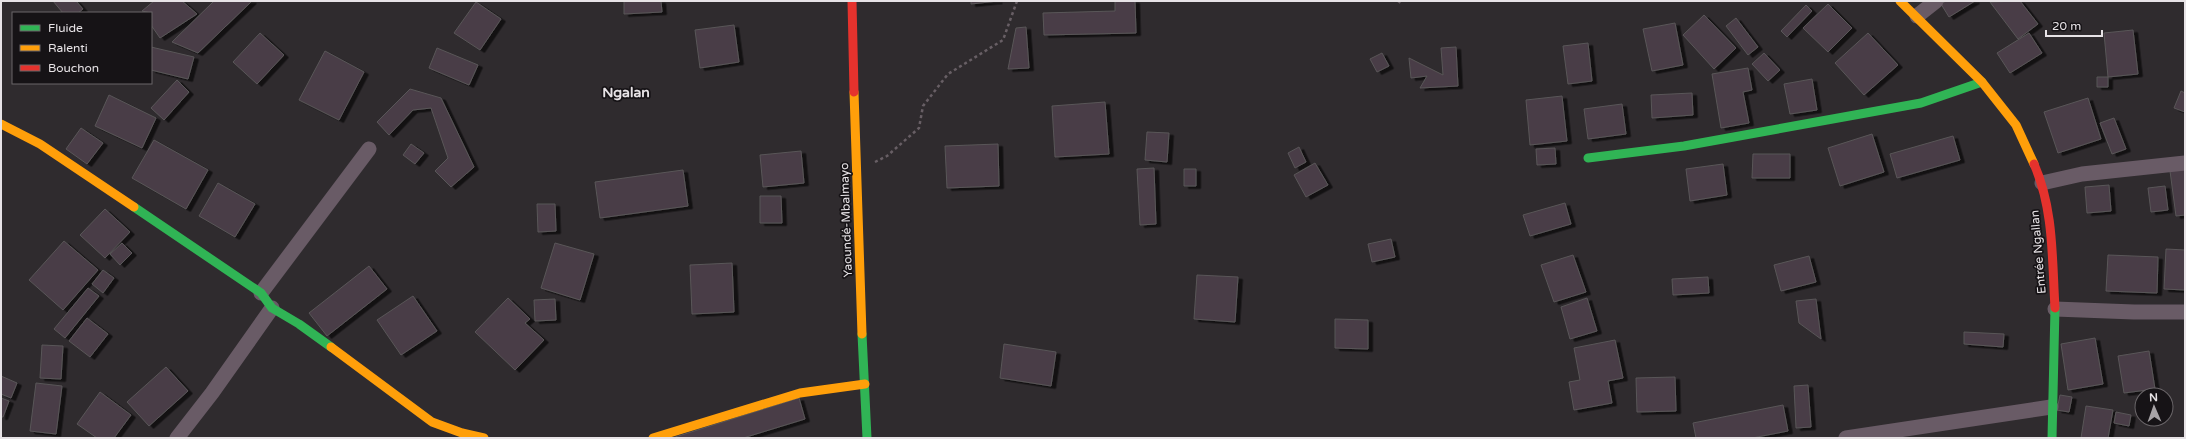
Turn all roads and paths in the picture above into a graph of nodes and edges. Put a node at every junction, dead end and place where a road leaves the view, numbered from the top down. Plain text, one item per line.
1 (852, 1) edge
2 (1017, 1) edge
3 (1900, 1) edge
4 (1936, 1) edge
5 (1917, 16) junction
6 (1982, 82) junction
7 (1, 124) edge
8 (369, 149) dead end
9 (1588, 158) dead end
10 (2185, 163) edge
11 (856, 166) junction
12 (2042, 183) junction
13 (261, 293) junction
14 (272, 308) junction
15 (2055, 309) junction
16 (2185, 312) edge
17 (865, 384) junction
18 (2051, 407) junction
19 (177, 438) edge
20 (484, 438) edge
21 (653, 438) edge
22 (867, 438) edge
23 (1846, 438) edge
24 (2052, 438) edge

1 - 11 main road, Yaoundé-Mbalmayo
2 - 11 path
3 - 5 main road, Entrée Ngallan
4 - 5 street
5 - 6 main road, Entrée Ngallan
6 - 9 main road
6 - 12 main road, Entrée Ngallan
7 - 13 main road
8 - 13 street
10 - 12 street
11 - 17 main road, Yaoundé-Mbalmayo
12 - 15 main road, Entrée Ngallan
13 - 14 main road
14 - 19 street
14 - 20 main road
15 - 16 street
15 - 18 main road, Entrée Ngallan
17 - 21 main road
17 - 22 main road, Yaoundé-Mbalmayo
18 - 23 street
18 - 24 main road, Entrée Ngallan

